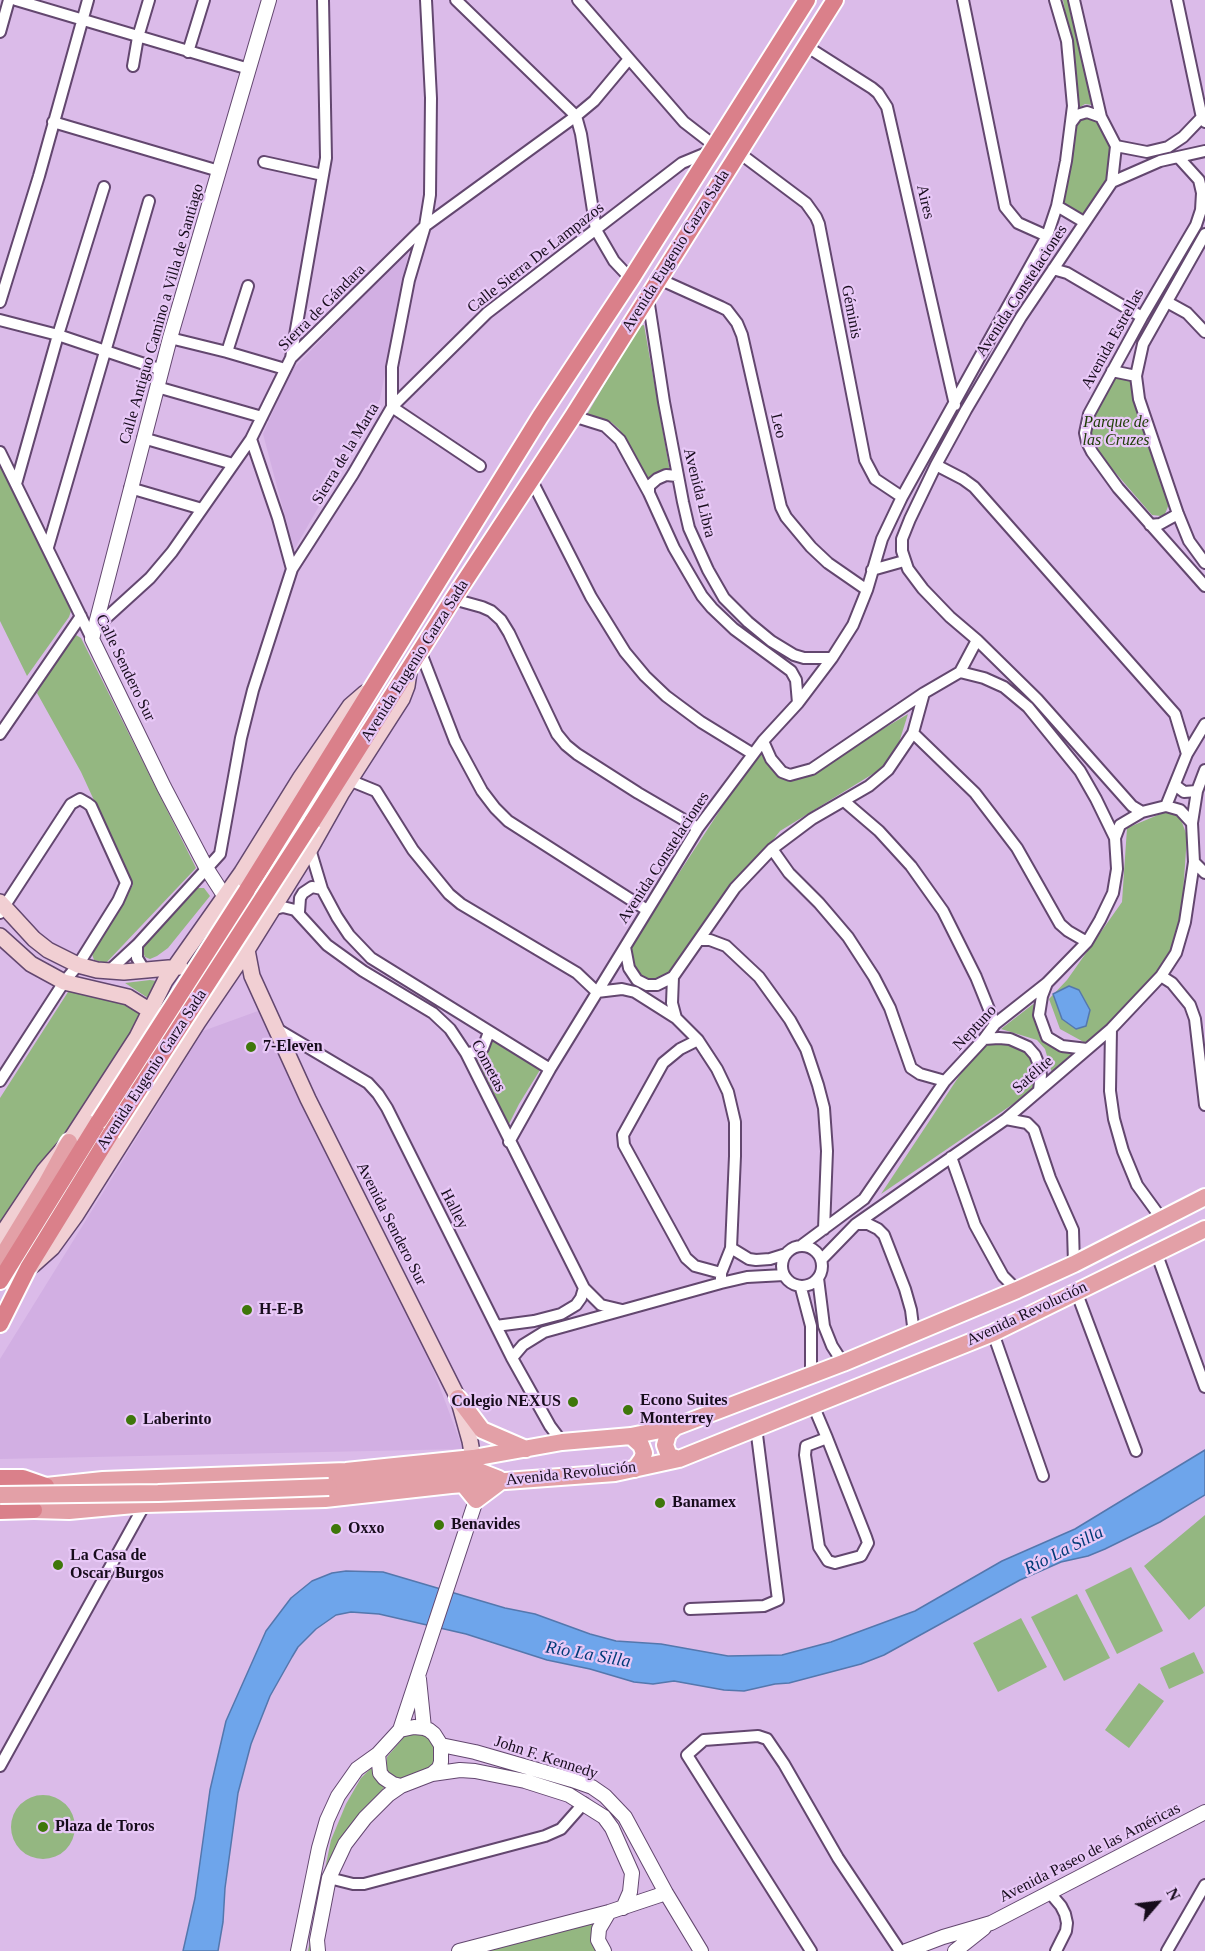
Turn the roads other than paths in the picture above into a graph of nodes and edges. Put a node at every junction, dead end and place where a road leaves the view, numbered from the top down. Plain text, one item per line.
1 (9, 0) edge
2 (16, 0) edge
3 (88, 0) edge
4 (149, 0) edge
5 (204, 0) edge
6 (269, 0) edge
7 (323, 0) edge
8 (426, 0) edge
9 (456, 0) edge
10 (578, 0) edge
11 (807, 0) edge
12 (835, 0) edge
13 (963, 0) edge
14 (1055, 0) edge
15 (1074, 0) edge
16 (1177, 0) edge
17 (83, 20) junction
18 (0, 32) edge
19 (138, 37) junction
20 (806, 46) junction
21 (188, 52) junction
22 (629, 59) junction
23 (133, 66) dead end
24 (249, 69) junction
25 (576, 116) junction
26 (1101, 117) junction
27 (1204, 118) edge
28 (53, 122) junction
29 (1070, 124) junction
30 (1116, 146) junction
31 (713, 148) junction
32 (1205, 151) edge
33 (738, 152) junction
34 (1179, 158) junction
35 (264, 162) dead end
36 (219, 171) junction
37 (324, 175) junction
38 (1202, 179) edge
39 (1112, 182) junction
40 (104, 187) dead end
41 (149, 201) dead end
42 (1057, 206) junction
43 (1084, 222) junction
44 (426, 226) junction
45 (596, 230) junction
46 (1205, 234) edge
47 (1047, 236) junction
48 (1053, 269) junction
49 (631, 279) junction
50 (659, 279) junction
51 (248, 286) dead end
52 (648, 298) junction
53 (0, 302) edge
54 (1167, 302) junction
55 (1142, 317) junction
56 (0, 320) edge
57 (1205, 332) edge
58 (57, 335) junction
59 (170, 338) junction
60 (105, 352) junction
61 (227, 352) junction
62 (291, 358) junction
63 (285, 369) junction
64 (162, 370) junction
65 (1112, 371) junction
66 (1136, 376) junction
67 (157, 387) junction
68 (954, 405) junction
69 (392, 407) junction
70 (573, 416) junction
71 (262, 417) junction
72 (143, 438) junction
73 (250, 439) junction
74 (0, 452) edge
75 (233, 464) junction
76 (936, 465) junction
77 (480, 466) dead end
78 (677, 476) junction
79 (531, 479) junction
80 (16, 484) junction
81 (130, 488) junction
82 (649, 493) junction
83 (902, 497) junction
84 (202, 509) junction
85 (1178, 514) junction
86 (1150, 525) junction
87 (48, 547) junction
88 (904, 561) junction
89 (1205, 563) edge
90 (292, 569) junction
91 (872, 570) junction
92 (1205, 586) edge
93 (867, 590) junction
94 (453, 599) junction
95 (81, 616) junction
96 (93, 634) junction
97 (977, 640) junction
98 (421, 653) junction
99 (832, 658) junction
100 (409, 670) junction
101 (960, 672) junction
102 (369, 690) junction
103 (924, 693) junction
104 (798, 703) junction
105 (1205, 724) edge
106 (913, 733) junction
107 (0, 734) edge
108 (763, 741) junction
109 (753, 754) junction
110 (1186, 754) junction
111 (1205, 771) edge
112 (349, 780) junction
113 (1174, 785) junction
114 (1197, 791) junction
115 (844, 801) junction
116 (1166, 806) junction
117 (1142, 812) junction
118 (1192, 823) junction
119 (698, 828) junction
120 (1115, 838) junction
121 (310, 849) junction
122 (772, 849) junction
123 (1194, 862) junction
124 (207, 868) junction
125 (1205, 873) edge
126 (322, 889) junction
127 (221, 901) junction
128 (1, 907) edge
129 (271, 910) junction
130 (647, 910) junction
131 (299, 912) junction
132 (207, 924) junction
133 (0, 936) edge
134 (699, 940) junction
135 (1087, 942) junction
136 (137, 945) junction
137 (625, 947) junction
138 (244, 954) junction
139 (78, 965) junction
140 (196, 967) junction
141 (176, 968) junction
142 (109, 971) junction
143 (148, 971) junction
144 (230, 975) junction
145 (1161, 976) junction
146 (673, 977) junction
147 (64, 982) junction
148 (1047, 983) junction
149 (220, 989) junction
150 (597, 992) junction
151 (268, 1008) junction
152 (151, 1011) junction
153 (676, 1018) junction
154 (198, 1022) junction
155 (995, 1024) junction
156 (277, 1029) junction
157 (1111, 1029) junction
158 (489, 1032) junction
159 (137, 1037) junction
160 (984, 1039) junction
161 (698, 1040) junction
162 (1087, 1049) junction
163 (466, 1053) junction
164 (174, 1061) junction
165 (550, 1069) junction
166 (0, 1081) edge
167 (945, 1081) junction
168 (1039, 1090) junction
169 (1205, 1105) edge
170 (1006, 1119) junction
171 (69, 1142) junction
172 (509, 1142) junction
173 (951, 1157) junction
174 (1205, 1197) edge
175 (1161, 1218) junction
176 (856, 1224) junction
177 (824, 1229) junction
178 (1205, 1229) edge
179 (0, 1237) edge
180 (802, 1245) junction
181 (731, 1248) junction
182 (1156, 1252) junction
183 (786, 1254) junction
184 (0, 1260) edge
185 (821, 1260) junction
186 (1074, 1264) junction
187 (28, 1269) junction
188 (784, 1275) junction
189 (721, 1278) junction
190 (818, 1278) junction
191 (0, 1281) edge
192 (801, 1287) junction
193 (584, 1288) junction
194 (1017, 1290) junction
195 (1076, 1291) junction
196 (622, 1310) junction
197 (0, 1324) edge
198 (496, 1326) junction
199 (993, 1333) junction
200 (914, 1334) junction
201 (512, 1358) junction
202 (843, 1363) junction
203 (811, 1374) junction
204 (1205, 1387) edge
205 (458, 1398) junction
206 (813, 1405) junction
207 (675, 1427) junction
208 (756, 1427) junction
209 (631, 1436) junction
210 (827, 1438) junction
211 (562, 1442) junction
212 (526, 1449) junction
213 (1136, 1451) dead end
214 (679, 1459) junction
215 (635, 1469) junction
216 (472, 1474) junction
217 (1043, 1476) dead end
218 (0, 1478) edge
219 (103, 1480) junction
220 (502, 1481) junction
221 (72, 1484) junction
222 (46, 1486) junction
223 (0, 1488) edge
224 (0, 1496) edge
225 (477, 1500) junction
226 (146, 1504) junction
227 (104, 1506) junction
228 (34, 1510) joint
229 (69, 1510) junction
230 (0, 1511) edge
231 (690, 1609) dead end
232 (419, 1675) junction
233 (424, 1728) junction
234 (400, 1730) junction
235 (441, 1745) junction
236 (378, 1754) junction
237 (0, 1766) edge
238 (432, 1774) junction
239 (401, 1786) junction
240 (584, 1803) junction
241 (1205, 1812) edge
242 (330, 1878) junction
243 (1205, 1885) edge
244 (666, 1893) junction
245 (1050, 1893) junction
246 (623, 1908) junction
247 (609, 1912) junction
248 (991, 1923) junction
249 (699, 1950) edge
250 (298, 1951) edge
251 (318, 1951) edge
252 (459, 1951) edge
253 (604, 1951) edge
254 (811, 1951) edge
255 (900, 1951) edge
256 (906, 1951) edge
257 (955, 1951) edge
258 (1056, 1951) edge
259 (1167, 1951) edge

1 - 18 street
2 - 17 street
3 - 17 street
4 - 19 street
5 - 21 street
6 - 24 street, Calle Antiguo Camino a Villa de Santiago
7 - 37 street
8 - 44 street, Sierra de la Marta
9 - 25 street
10 - 22 street
11 - 31 highway, Avenida Eugenio Garza Sada
12 - 20 highway, Avenida Eugenio Garza Sada
13 - 47 street
14 - 29 street, Avenida Constelaciones
15 - 26 street
16 - 27 street
17 - 19 street
17 - 28 street
19 - 21 street
19 - 23 street
20 - 33 highway, Avenida Eugenio Garza Sada
20 - 68 street, Aires
21 - 24 street
22 - 25 street, Sierra de Gándara
22 - 31 street
24 - 36 street, Calle Antiguo Camino a Villa de Santiago
25 - 44 street, Sierra de Gándara
25 - 45 street
26 - 29 street
26 - 30 street
27 - 30 street
28 - 36 street
28 - 53 street
29 - 42 street, Avenida Constelaciones
30 - 39 street, Avenida Constelaciones
31 - 45 street, Calle Sierra De Lampazos
31 - 49 highway, Avenida Eugenio Garza Sada
32 - 34 street
33 - 50 highway, Avenida Eugenio Garza Sada
33 - 83 street, Géminis
34 - 38 street
34 - 39 street
35 - 37 street
36 - 59 street, Calle Antiguo Camino a Villa de Santiago
37 - 62 street
38 - 55 street, Avenida Estrellas
39 - 43 street, Avenida Constelaciones
40 - 58 street
41 - 60 street
42 - 43 street
42 - 47 street, Avenida Constelaciones
43 - 48 street, Avenida Constelaciones
44 - 62 street, Sierra de Gándara
44 - 69 street, Sierra de la Marta
45 - 49 street
45 - 69 street, Calle Sierra De Lampazos
46 - 54 street, Avenida Estrellas
47 - 68 street, Avenida Constelaciones
48 - 55 street
48 - 76 street, Avenida Constelaciones
49 - 102 highway, Avenida Eugenio Garza Sada
50 - 52 highway, Avenida Eugenio Garza Sada
50 - 93 street, Leo
51 - 61 street
52 - 70 highway, Avenida Eugenio Garza Sada
52 - 78 street, Avenida Libra
54 - 57 street
54 - 66 street, Avenida Estrellas
55 - 65 street, Avenida Estrellas
56 - 58 street
58 - 60 street
58 - 80 street
59 - 61 street
59 - 64 street, Calle Antiguo Camino a Villa de Santiago
60 - 64 street
60 - 87 street
61 - 63 street
62 - 63 street, Sierra de Gándara
63 - 71 street, Sierra de Gándara
64 - 67 street, Calle Antiguo Camino a Villa de Santiago
65 - 66 street
65 - 86 street, Avenida Estrellas
66 - 85 street, Avenida Estrellas
67 - 71 street
67 - 72 street, Calle Antiguo Camino a Villa de Santiago
68 - 83 street, Avenida Constelaciones
69 - 77 street
69 - 90 street, Sierra de la Marta
70 - 79 highway, Avenida Eugenio Garza Sada
70 - 82 street
71 - 73 street, Sierra de Gándara
72 - 75 street
72 - 81 street, Calle Antiguo Camino a Villa de Santiago
73 - 75 street, Sierra de Gándara
73 - 90 street
74 - 80 street, Calle Sendero Sur
75 - 84 street, Sierra de Gándara
76 - 88 street, Avenida Constelaciones
76 - 110 street
78 - 82 street
78 - 99 street, Avenida Libra
79 - 94 highway, Avenida Eugenio Garza Sada
79 - 109 street
80 - 87 street, Calle Sendero Sur
81 - 84 street
81 - 96 street, Calle Antiguo Camino a Villa de Santiago
82 - 104 street
83 - 91 street, Avenida Constelaciones
84 - 96 street, Sierra de Gándara
85 - 86 street
85 - 89 street, Avenida Estrellas
86 - 92 street, Avenida Estrellas
87 - 95 street, Calle Sendero Sur
88 - 91 street
88 - 97 street
90 - 124 street, Sierra de la Marta
91 - 93 street, Avenida Constelaciones
93 - 99 street, Avenida Constelaciones
94 - 98 highway, Avenida Eugenio Garza Sada
94 - 119 street
95 - 96 street, Calle Sendero Sur
95 - 107 street
96 - 124 street, Calle Sendero Sur
97 - 101 street
97 - 117 street
98 - 100 highway, Avenida Eugenio Garza Sada
98 - 130 street
99 - 104 street, Avenida Constelaciones
100 - 112 main road
100 - 187 highway, Avenida Eugenio Garza Sada, bridge
101 - 103 street
101 - 120 street
102 - 127 main road
102 - 191 highway, Avenida Eugenio Garza Sada, bridge
103 - 106 street
103 - 108 street
104 - 108 street, Avenida Constelaciones
105 - 110 street
106 - 115 street
106 - 135 street
108 - 109 street, Avenida Constelaciones
109 - 119 street, Avenida Constelaciones
110 - 113 street
111 - 114 street, Satélite
112 - 121 main road
112 - 150 street
113 - 114 street
113 - 116 street
114 - 118 street, Satélite
115 - 122 street
115 - 155 street
116 - 117 street
116 - 118 street
117 - 120 street
118 - 123 street, Satélite
119 - 130 street, Avenida Constelaciones
120 - 135 street, Neptuno
121 - 126 street, Cometas
121 - 129 main road
122 - 134 street
122 - 167 street
123 - 125 street
123 - 145 street, Satélite
124 - 127 street, Calle Sendero Sur
124 - 136 street, Sierra de la Marta
126 - 131 street
126 - 158 street, Cometas
127 - 132 main road
127 - 143 main road
128 - 139 main road
128 - 139 street
129 - 131 street
129 - 138 main road
130 - 137 street, Avenida Constelaciones
131 - 163 street, Cometas
132 - 138 main road
132 - 141 main road
133 - 147 main road
134 - 146 street
134 - 177 street
135 - 148 street, Neptuno
136 - 142 street, Sierra de la Marta
136 - 143 street
137 - 146 street
137 - 150 street, Avenida Constelaciones
138 - 144 main road
138 - 151 main road, Avenida Sendero Sur
139 - 142 main road
139 - 147 street
140 - 141 main road
140 - 144 main road
140 - 149 main road
141 - 143 main road
141 - 152 main road
142 - 143 main road
144 - 149 main road
144 - 151 main road, Avenida Sendero Sur
145 - 157 street, Satélite
145 - 169 street
146 - 153 street
147 - 152 main road
147 - 166 street
148 - 155 street, Neptuno
148 - 162 street
149 - 154 main road
150 - 153 street
150 - 165 street, Avenida Constelaciones
151 - 156 main road, Avenida Sendero Sur
152 - 154 main road
152 - 159 main road
153 - 161 street
154 - 164 main road
155 - 160 street, Neptuno
156 - 198 street, Halley
156 - 205 main road, Avenida Sendero Sur
157 - 162 street, Satélite
157 - 175 street
158 - 163 street
158 - 165 street, Cometas
159 - 164 main road
159 - 171 main road
160 - 167 street, Neptuno
160 - 168 street
161 - 181 street
161 - 189 street
162 - 168 street, Satélite
163 - 172 street, Cometas
164 - 187 main road
165 - 172 street, Avenida Constelaciones
167 - 177 street, Neptuno
168 - 170 street, Satélite
170 - 173 street, Satélite
170 - 186 street
171 - 179 main road
171 - 184 main road
172 - 193 street, Cometas
173 - 176 street, Satélite
173 - 194 street
174 - 175 main road, Avenida Revolución
175 - 186 main road, Avenida Revolución
176 - 185 street, Satélite
176 - 200 street
177 - 180 street, Neptuno
178 - 182 main road, Avenida Revolución
180 - 183 street
180 - 185 street
181 - 183 street
181 - 189 street
182 - 195 main road, Avenida Revolución
182 - 204 street
183 - 188 street
185 - 190 street
186 - 194 main road, Avenida Revolución
187 - 197 highway, Avenida Eugenio Garza Sada
188 - 189 street
188 - 192 street
189 - 196 street
190 - 192 street
190 - 202 street
192 - 203 street
193 - 196 street, Cometas
193 - 198 street
194 - 200 main road, Avenida Revolución
195 - 199 main road, Avenida Revolución
195 - 213 street
196 - 201 street
198 - 201 street, Halley
199 - 206 main road, Avenida Revolución
199 - 217 street
200 - 202 main road, Avenida Revolución
201 - 211 street, Halley
202 - 203 main road, Avenida Revolución
203 - 207 main road, Avenida Revolución
205 - 212 main road
205 - 216 main road, Avenida Sendero Sur
206 - 208 main road, Avenida Revolución
206 - 210 street
207 - 209 main road, Avenida Revolución
207 - 214 main road
208 - 214 main road, Avenida Revolución
208 - 231 street
209 - 211 main road, Avenida Revolución
209 - 215 main road
210 - 210 street
211 - 212 main road, Avenida Revolución
212 - 216 main road, Avenida Revolución
214 - 215 main road, Avenida Revolución
215 - 220 main road, Avenida Revolución
216 - 219 main road, Avenida Revolución
216 - 220 main road
216 - 224 main road, bridge
216 - 225 main road
216 - 226 main road, Avenida Revolución
218 - 222 highway
219 - 221 main road, Avenida Revolución
219 - 227 main road
220 - 225 main road
221 - 222 main road, Avenida Revolución
221 - 229 main road
222 - 223 highway
225 - 232 street
226 - 227 main road, Avenida Revolución
226 - 237 street
227 - 229 main road, Avenida Revolución
228 - 229 main road, Avenida Revolución
228 - 230 highway
232 - 233 street
232 - 234 street
233 - 234 street
233 - 235 street
234 - 236 street
235 - 238 street
235 - 244 street, John F. Kennedy
236 - 239 street
236 - 250 street
238 - 239 street
238 - 240 street, John F. Kennedy
239 - 242 street
240 - 242 street
240 - 246 street, John F. Kennedy
241 - 245 street, Avenida Paseo de las Américas
242 - 251 street
243 - 259 street
244 - 246 street
244 - 249 street
245 - 248 street, Avenida Paseo de las Américas
245 - 258 street
246 - 247 street
247 - 252 street
247 - 253 street
248 - 256 street, Avenida Paseo de las Américas
248 - 257 street, Avenida Paseo de las Américas
254 - 255 street

